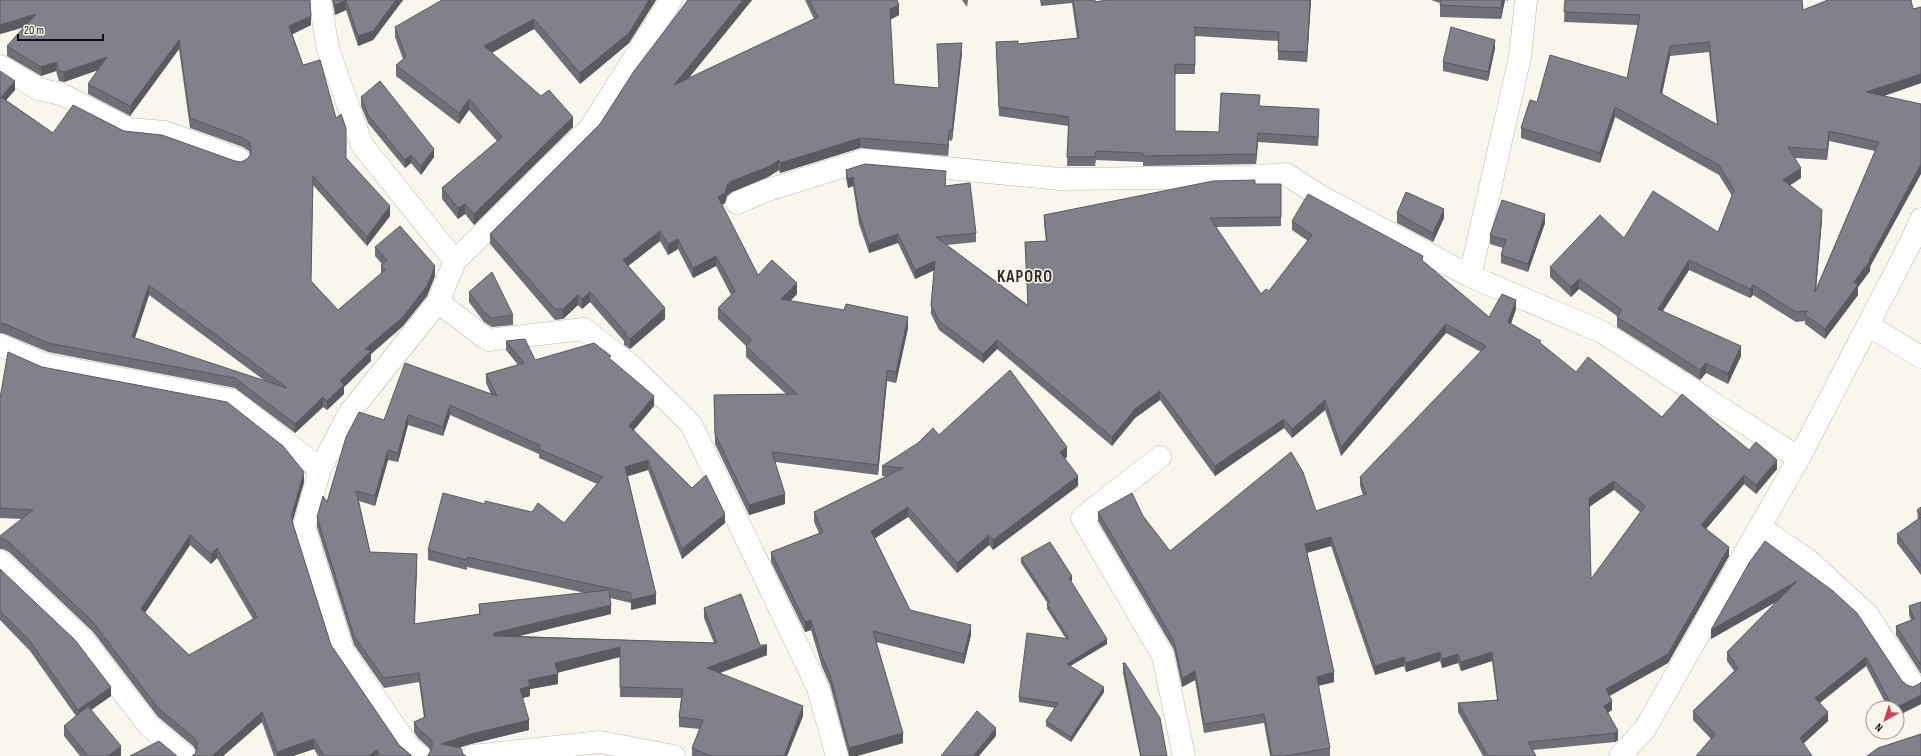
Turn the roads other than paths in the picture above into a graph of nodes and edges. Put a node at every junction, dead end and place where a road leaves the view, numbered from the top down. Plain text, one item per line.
1 (320, 0) edge
2 (671, 0) edge
3 (1526, 0) edge
4 (0, 66) edge
5 (239, 159) dead end
6 (737, 204) dead end
7 (1921, 219) edge
8 (455, 260) junction
9 (1470, 276) junction
10 (438, 302) junction
11 (1868, 325) junction
12 (0, 345) edge
13 (1921, 357) edge
14 (1160, 458) dead end
15 (1799, 458) junction
16 (320, 469) junction
17 (1760, 527) junction
18 (0, 561) edge
19 (1912, 682) dead end
20 (670, 755) edge
21 (186, 756) edge
22 (420, 756) edge
23 (473, 756) edge
24 (837, 756) edge
25 (1184, 756) edge
26 (1620, 756) edge

1 - 8 street
2 - 8 street
3 - 9 street
4 - 5 street
6 - 9 street
7 - 11 street
8 - 10 street
9 - 15 street
10 - 16 street
10 - 24 street
11 - 13 street
11 - 15 street
12 - 16 street
14 - 25 street
15 - 17 street
16 - 22 street
17 - 19 street
17 - 26 street
18 - 21 street
20 - 23 street

